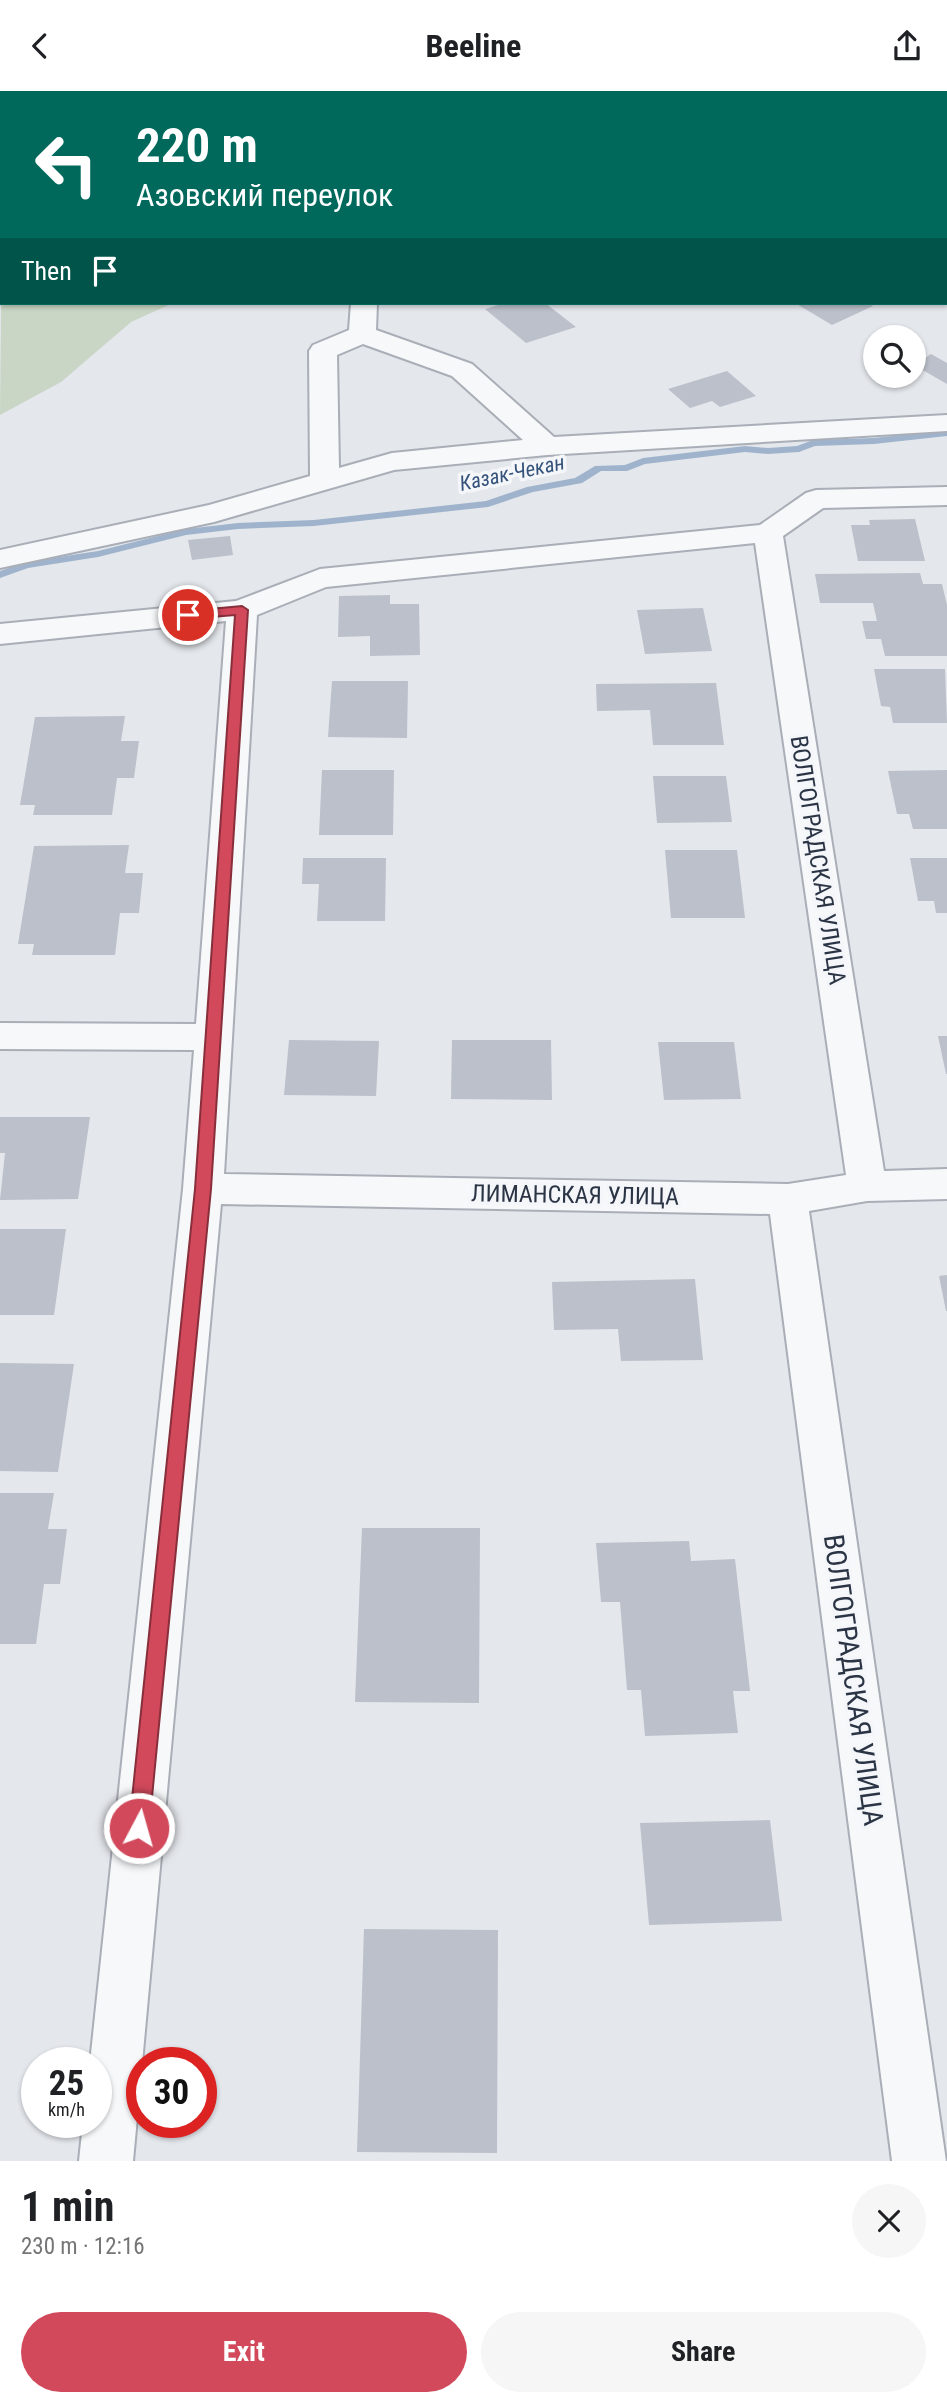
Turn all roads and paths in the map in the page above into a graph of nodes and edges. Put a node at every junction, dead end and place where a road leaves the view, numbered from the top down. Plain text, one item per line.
1 (364, 305) edge
2 (362, 334) junction
3 (947, 423) edge
4 (547, 446) junction
5 (325, 481) junction
6 (947, 496) edge
7 (768, 533) junction
8 (0, 559) edge
9 (242, 610) junction
10 (0, 633) edge
11 (0, 1036) edge
12 (212, 1037) junction
13 (947, 1184) edge
14 (867, 1186) junction
15 (203, 1189) junction
16 (788, 1199) junction
17 (106, 2161) edge
18 (919, 2161) edge

1 - 2 street
2 - 4 street
2 - 5 street
3 - 4 street
4 - 5 street
5 - 8 street
6 - 7 street
7 - 9 street
7 - 14 street, ВОЛГОГРАДСКАЯ УЛИЦА
9 - 10 street
9 - 12 street
11 - 12 street
12 - 15 street
13 - 14 street, ЛИМАНСКАЯ УЛИЦА
14 - 16 street, ЛИМАНСКАЯ УЛИЦА
15 - 16 street, ЛИМАНСКАЯ УЛИЦА
15 - 17 street
16 - 18 street, ВОЛГОГРАДСКАЯ УЛИЦА

